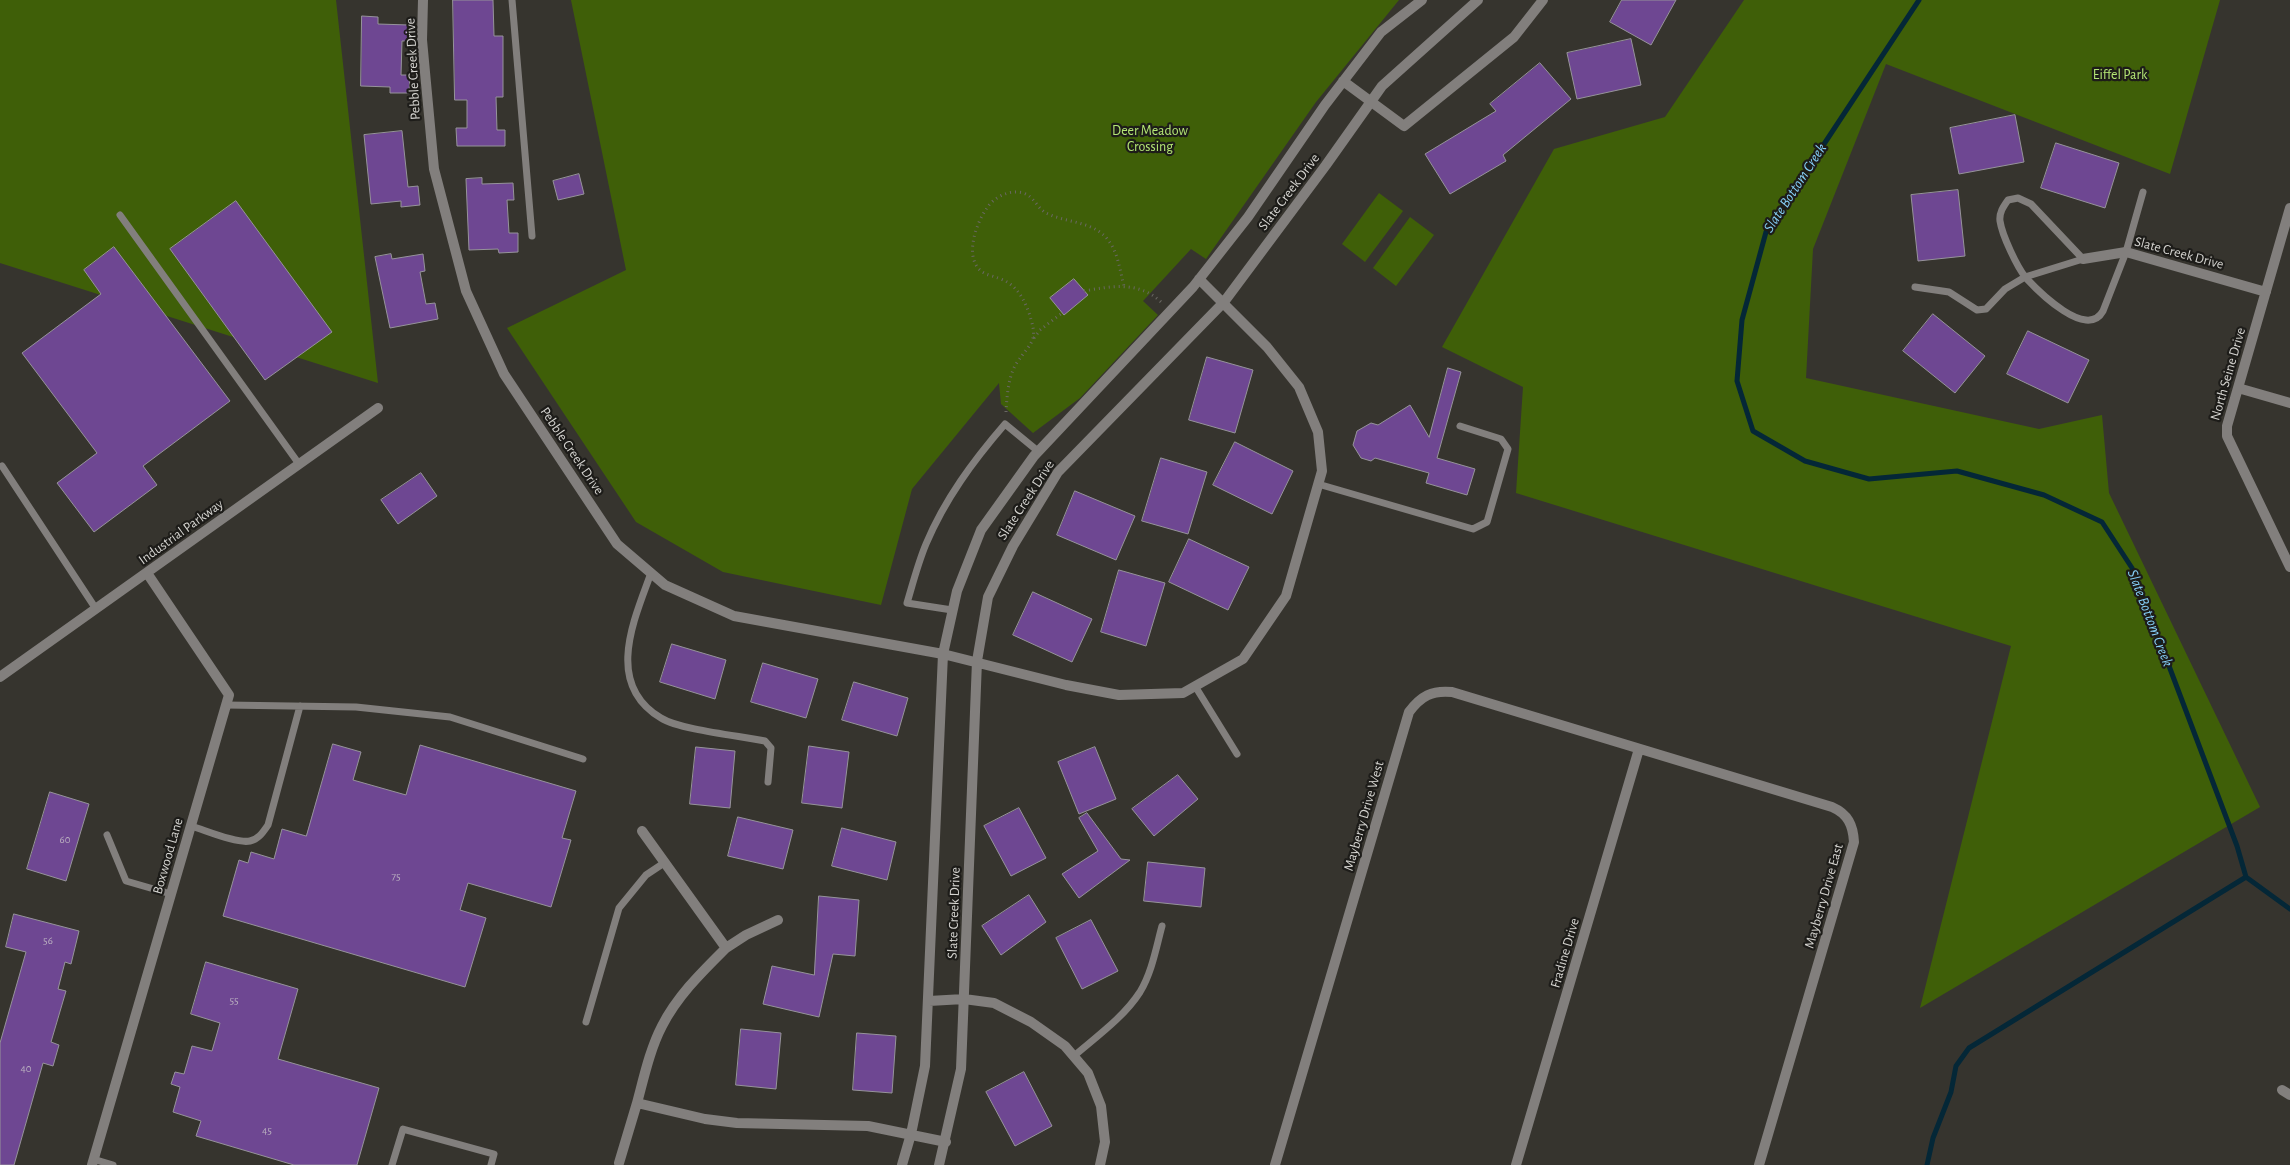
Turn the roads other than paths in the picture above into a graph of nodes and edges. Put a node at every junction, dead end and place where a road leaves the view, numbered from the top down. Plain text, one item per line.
1 (424, 0) edge
2 (512, 0) edge
3 (1422, 0) edge
4 (1478, 0) edge
5 (1543, 0) edge
6 (1343, 81) junction
7 (1370, 103) junction
8 (2143, 192) dead end
9 (2290, 208) edge
10 (120, 215) dead end
11 (532, 236) dead end
12 (2126, 252) junction
13 (2084, 259) junction
14 (2025, 277) junction
15 (1199, 279) junction
16 (1915, 287) dead end
17 (2266, 292) junction
18 (1224, 302) junction
19 (2238, 388) junction
20 (2290, 403) edge
21 (378, 408) dead end
22 (1460, 426) dead end
23 (1039, 452) junction
24 (299, 464) junction
25 (2, 466) dead end
26 (1318, 484) junction
27 (2290, 567) edge
28 (147, 573) junction
29 (651, 573) junction
30 (96, 609) junction
31 (952, 610) junction
32 (943, 654) junction
33 (977, 662) junction
34 (0, 677) edge
35 (1195, 686) junction
36 (226, 705) junction
37 (300, 706) junction
38 (1639, 749) junction
39 (1237, 754) dead end
40 (584, 760) dead end
41 (768, 782) dead end
42 (191, 826) junction
43 (642, 831) dead end
44 (107, 835) dead end
45 (664, 863) junction
46 (171, 894) junction
47 (778, 920) dead end
48 (1162, 926) dead end
49 (726, 948) junction
50 (964, 999) junction
51 (929, 1001) junction
52 (586, 1022) dead end
53 (1074, 1056) junction
54 (637, 1103) junction
55 (911, 1134) junction
56 (946, 1142) junction
57 (92, 1162) edge
58 (619, 1164) dead end
59 (113, 1165) edge
60 (392, 1165) edge
61 (491, 1165) edge
62 (902, 1165) edge
63 (939, 1165) edge
64 (1100, 1165) edge
65 (1275, 1165) edge
66 (1516, 1165) edge
67 (1759, 1165) edge

1 - 29 street, Pebble Creek Drive
2 - 11 lane
3 - 6 street, Slate Creek Drive
4 - 7 street, Slate Creek Drive
5 - 7 street
6 - 7 street
6 - 15 street, Slate Creek Drive
7 - 18 street, Slate Creek Drive
8 - 12 lane
9 - 17 street, North Seine Drive
10 - 24 lane
12 - 13 street, Slate Creek Drive
12 - 14 lane
12 - 17 street, Slate Creek Drive
13 - 14 lane
13 - 14 lane
14 - 16 lane
15 - 18 street, Pebble Creek Drive
15 - 23 street, Slate Creek Drive
17 - 19 street, North Seine Drive
18 - 26 street, Pebble Creek Drive
18 - 33 street, Slate Creek Drive
19 - 20 street
19 - 27 street, North Seine Drive
21 - 24 street, Industrial Parkway
22 - 26 lane
23 - 31 street, Slate Creek Drive
23 - 31 lane
24 - 28 street, Industrial Parkway
25 - 30 lane
26 - 35 street, Pebble Creek Drive
28 - 30 street, Industrial Parkway
28 - 36 street, Boxwood Lane
29 - 32 street, Pebble Creek Drive
29 - 41 lane
30 - 34 street, Industrial Parkway
31 - 32 street, Slate Creek Drive
32 - 33 street, Pebble Creek Drive
32 - 51 street, Slate Creek Drive
33 - 35 street, Pebble Creek Drive
33 - 50 street, Slate Creek Drive
35 - 39 lane
36 - 37 lane
36 - 42 street, Boxwood Lane
37 - 40 lane
37 - 42 lane
38 - 65 street, Mayberry Drive West
38 - 66 street, Fradine Drive
38 - 67 street, Mayberry Drive East
42 - 46 street, Boxwood Lane
43 - 45 street
44 - 46 lane
45 - 49 street
45 - 52 lane
46 - 57 street, Boxwood Lane
47 - 49 street
48 - 53 lane
49 - 54 street
50 - 51 street
50 - 53 street
50 - 56 street, Slate Creek Drive
51 - 55 street, Slate Creek Drive
53 - 64 street
54 - 55 street
54 - 58 street
55 - 56 street
55 - 62 street, Slate Creek Drive
56 - 63 street, Slate Creek Drive
57 - 59 lane
60 - 61 lane

